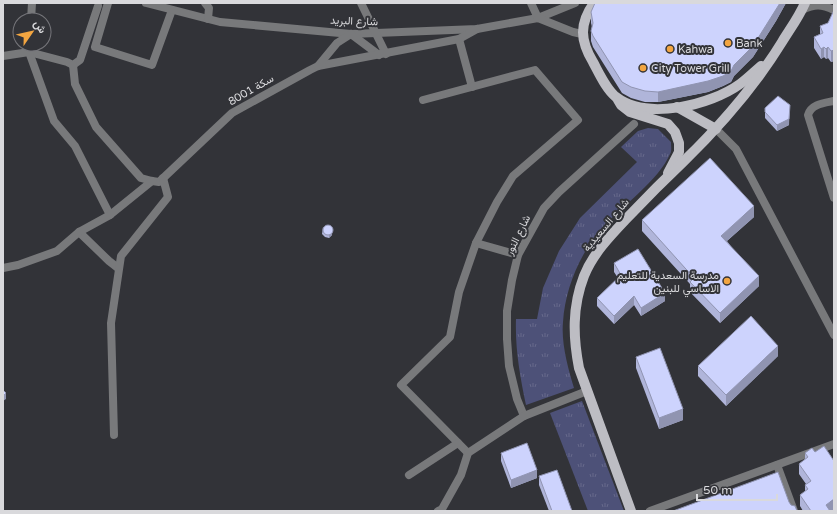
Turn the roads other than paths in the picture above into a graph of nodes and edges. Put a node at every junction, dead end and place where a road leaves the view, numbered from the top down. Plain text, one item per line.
1 (108, 3) edge
2 (146, 3) edge
3 (205, 3) edge
4 (361, 3) edge
5 (531, 3) edge
6 (575, 3) edge
7 (594, 3) edge
8 (824, 4) edge
9 (98, 6) dead end
10 (803, 6) edge
11 (172, 10) junction
12 (834, 10) edge
13 (538, 18) junction
14 (208, 19) junction
15 (477, 29) junction
16 (376, 33) junction
17 (351, 34) junction
18 (582, 34) junction
19 (459, 39) junction
20 (16, 52) edge
21 (30, 52) edge
22 (40, 52) edge
23 (382, 54) junction
24 (775, 54) junction
25 (3, 56) edge
26 (73, 65) junction
27 (318, 66) junction
28 (472, 87) junction
29 (616, 97) junction
30 (423, 100) dead end
31 (834, 101) edge
32 (677, 107) junction
33 (634, 124) dead end
34 (716, 129) junction
35 (163, 178) junction
36 (666, 178) junction
37 (152, 181) junction
38 (834, 198) edge
39 (110, 215) junction
40 (79, 232) junction
41 (476, 243) junction
42 (518, 255) junction
43 (3, 268) edge
44 (118, 268) junction
45 (834, 335) edge
46 (587, 391) junction
47 (524, 416) junction
48 (114, 435) dead end
49 (458, 443) junction
50 (834, 444) edge
51 (468, 453) junction
52 (777, 465) junction
53 (409, 475) dead end
54 (438, 511) edge
55 (631, 511) edge
56 (650, 511) edge
57 (794, 511) edge

1 - 11 street
2 - 11 street, شارع البريد
3 - 14 street
4 - 16 street
5 - 13 street
6 - 13 street, شارع البريد
7 - 18 main road
8 - 10 street
8 - 12 street
9 - 26 street
10 - 24 main road, شارع السعيدية
11 - 14 street, شارع البريد
13 - 15 street, شارع البريد
13 - 18 street
14 - 17 street, شارع البريد
15 - 16 street, شارع البريد
15 - 19 street, سكة 8001
16 - 17 street, شارع البريد
16 - 23 street
17 - 23 street
17 - 27 street
18 - 29 main road
19 - 23 street, سكة 8001
19 - 28 street
20 - 25 street
21 - 39 street
22 - 26 street
23 - 27 street, سكة 8001
24 - 32 main road
24 - 34 main road, شارع السعيدية
26 - 37 street
27 - 35 street, سكة 8001
28 - 30 street
28 - 41 street
29 - 32 main road
29 - 36 main road
31 - 38 street
32 - 34 main road
33 - 42 street, شارع النور
34 - 36 main road, شارع السعيدية
34 - 45 street
35 - 37 street, سكة 8001
35 - 44 street
36 - 46 main road, شارع السعيدية
37 - 39 street
39 - 40 street
40 - 43 street
40 - 44 street
41 - 42 street
41 - 49 street
42 - 47 street, شارع النور
44 - 48 street
46 - 47 street
46 - 55 main road, شارع السعيدية
47 - 51 street
49 - 51 street
49 - 53 street
50 - 52 street
51 - 54 street
52 - 56 street
52 - 57 street

